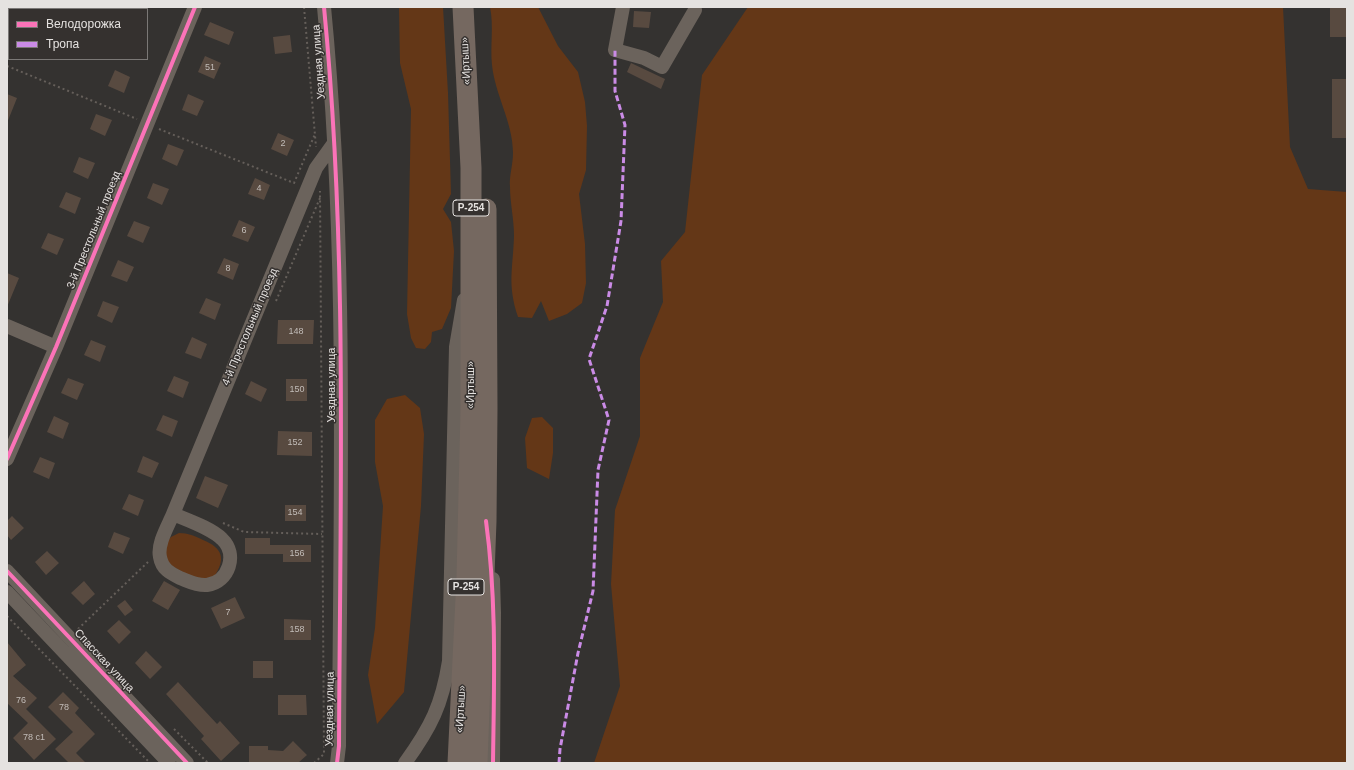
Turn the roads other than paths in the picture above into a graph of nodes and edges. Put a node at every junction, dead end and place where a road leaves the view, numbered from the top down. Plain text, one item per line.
1 (195, 7) edge
2 (324, 7) edge
3 (463, 7) edge
4 (477, 7) edge
5 (623, 7) edge
6 (696, 10) dead end
7 (334, 143) junction
8 (472, 258) junction
9 (7, 326) edge
10 (56, 347) junction
11 (7, 460) edge
12 (173, 514) junction
13 (486, 521) junction
14 (7, 571) edge
15 (7, 592) edge
16 (169, 763) edge
17 (187, 763) edge
18 (337, 763) edge
19 (405, 763) edge
20 (458, 763) edge
21 (477, 763) edge
22 (493, 763) edge

1 - 10 street, 3-й Престольный проезд
2 - 7 street, Уездная улица
3 - 8 highway, «Иртыш» / Р-254
4 - 13 highway, «Иртыш» / Р-254
5 - 6 street
7 - 12 street, 4-й Престольный проезд
7 - 18 street, Уездная улица
8 - 19 street
8 - 20 highway, «Иртыш» / Р-254
9 - 10 street
10 - 11 street, 3-й Престольный проезд
12 - 12 street, 4-й Престольный проезд
13 - 21 highway, «Иртыш» / Р-254
13 - 22 street
14 - 17 street, Спасская улица
15 - 16 street, Спасская улица

